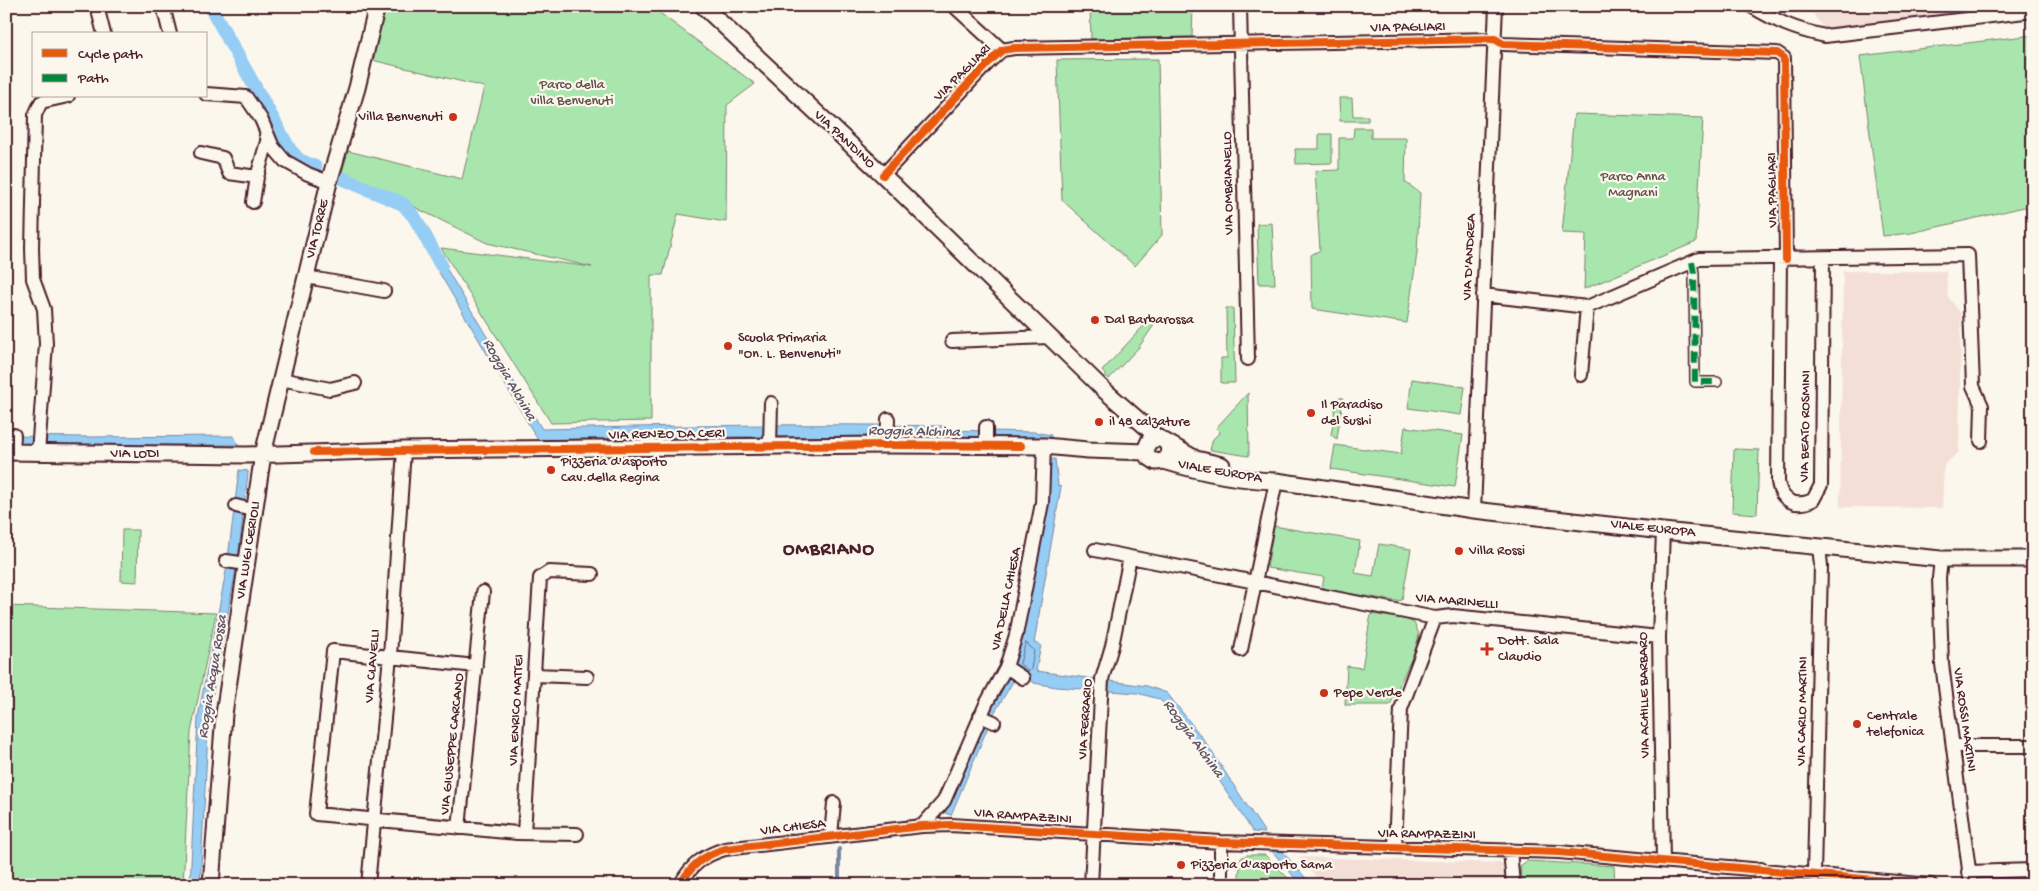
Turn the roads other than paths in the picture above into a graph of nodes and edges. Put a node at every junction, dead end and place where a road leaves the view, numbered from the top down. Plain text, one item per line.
1 (97, 6) edge
2 (163, 6) edge
3 (377, 6) edge
4 (702, 6) edge
5 (954, 6) edge
6 (1240, 6) edge
7 (1496, 6) edge
8 (1751, 6) edge
9 (2033, 11) edge
10 (104, 32) edge
11 (170, 32) edge
12 (1495, 39) junction
13 (1241, 43) junction
14 (1002, 50) junction
15 (208, 94) edge
16 (238, 96) junction
17 (59, 98) edge
18 (201, 153) dead end
19 (883, 175) junction
20 (256, 177) junction
21 (329, 182) junction
22 (252, 202) dead end
23 (1823, 258) junction
24 (1783, 259) junction
25 (1692, 262) junction
26 (306, 277) junction
27 (384, 291) dead end
28 (1483, 295) junction
29 (1587, 307) junction
30 (1049, 337) junction
31 (952, 341) dead end
32 (1248, 359) dead end
33 (1581, 375) dead end
34 (281, 379) junction
35 (1717, 382) dead end
36 (355, 384) dead end
37 (771, 403) dead end
38 (888, 419) dead end
39 (986, 427) dead end
40 (1162, 441) junction
41 (1981, 441) dead end
42 (770, 442) junction
43 (38, 445) junction
44 (887, 445) junction
45 (11, 446) edge
46 (986, 446) junction
47 (1044, 446) junction
48 (404, 450) junction
49 (1146, 452) junction
50 (263, 454) junction
51 (1164, 461) junction
52 (1276, 481) junction
53 (236, 506) dead end
54 (1474, 510) junction
55 (256, 511) junction
56 (1663, 530) junction
57 (1819, 546) junction
58 (1095, 550) dead end
59 (1130, 557) junction
60 (1941, 559) junction
61 (2033, 559) edge
62 (226, 561) dead end
63 (247, 564) junction
64 (592, 574) dead end
65 (1255, 583) junction
66 (483, 592) dead end
67 (1435, 618) junction
68 (1659, 637) junction
69 (1241, 650) dead end
70 (390, 656) junction
71 (476, 666) junction
72 (1006, 667) junction
73 (534, 674) junction
74 (587, 677) dead end
75 (1023, 678) dead end
76 (980, 716) junction
77 (994, 722) dead end
78 (1954, 746) junction
79 (2033, 746) edge
80 (834, 803) dead end
81 (373, 820) junction
82 (922, 826) junction
83 (459, 828) junction
84 (524, 833) junction
85 (577, 834) dead end
86 (1094, 834) junction
87 (831, 836) junction
88 (1221, 842) junction
89 (1395, 847) junction
90 (1510, 850) junction
91 (1662, 860) junction
92 (1761, 870) junction
93 (2033, 870) edge
94 (1968, 872) junction
95 (1814, 875) junction
96 (1830, 881) edge
97 (1905, 884) edge
98 (210, 885) edge
99 (368, 885) edge
100 (680, 885) edge
101 (1091, 885) edge
102 (1222, 885) edge
103 (1513, 885) edge
104 (1760, 885) edge
105 (1931, 885) edge
106 (1971, 885) edge

1 - 10 street
2 - 11 street
3 - 21 street, VIA TORRE
4 - 19 street, VIA PANDINO
5 - 14 street, VIA PAGLIARI
6 - 13 street, VIA OMBRIANELLO
7 - 12 street, VIA D'ANDREA
8 - 9 street
12 - 13 street, VIA PAGLIARI
12 - 24 street, VIA PAGLIARI
12 - 28 street, VIA D'ANDREA
13 - 14 street, VIA PAGLIARI
13 - 32 street, VIA OMBRIANELLO
14 - 19 street, VIA PAGLIARI
15 - 16 street
16 - 20 street
16 - 21 street
17 - 43 street
18 - 20 street
19 - 30 street, VIA PANDINO
20 - 22 street
21 - 26 street, VIA TORRE
23 - 24 street
23 - 24 street, VIA BEATO ROSMINI
23 - 41 street
24 - 25 street
25 - 29 street
25 - 35 street
26 - 27 street
26 - 34 street, VIA TORRE
28 - 29 street
28 - 54 street, VIA D'ANDREA
29 - 33 street
30 - 31 street
30 - 40 street, VIA PANDINO
34 - 36 street
34 - 50 street, VIA TORRE
37 - 42 street
38 - 44 street
39 - 46 street
40 - 49 street
40 - 51 street
40 - 52 street, VIALE EUROPA
42 - 44 street, VIA RENZO DA CERI
42 - 48 street, VIA RENZO DA CERI
43 - 45 street, VIA LODI
43 - 50 street, VIA LODI
44 - 46 street, VIA RENZO DA CERI
46 - 47 street, VIA RENZO DA CERI
47 - 49 street, VIA RENZO DA CERI
47 - 72 street, VIA DELLA CHIESA
48 - 50 street, VIA RENZO DA CERI
48 - 70 street, VIA CLAVELLI
49 - 51 street
50 - 55 street, VIA LUIGI CERIOLI
51 - 52 street, VIALE EUROPA
52 - 54 street, VIALE EUROPA
52 - 65 street
53 - 55 street
54 - 56 street, VIALE EUROPA
55 - 63 street, VIA LUIGI CERIOLI
56 - 57 street, VIALE EUROPA
56 - 68 street, VIA ACHILLE BARBARO
57 - 60 street, VIALE EUROPA
57 - 95 street, VIA CARLO MARTINI
58 - 59 street, VIA MARINELLI
59 - 65 street, VIA MARINELLI
59 - 86 street, VIA FERRARIO
60 - 61 street, VIALE EUROPA
60 - 78 street, VIA ROSSI MARTINI
62 - 63 street
63 - 98 street, VIA LUIGI CERIOLI
64 - 73 street, VIA ENRICO MATTEI
65 - 67 street, VIA MARINELLI
65 - 69 street
66 - 71 street, VIA GIUSEPPE CARCANO
67 - 68 street, VIA MARINELLI
67 - 89 street
68 - 91 street, VIA ACHILLE BARBARO
70 - 71 street, VIA GIUSEPPE CARCANO
70 - 81 street, VIA CLAVELLI
70 - 81 street, VIA GIUSEPPE CARCANO
71 - 83 street, VIA GIUSEPPE CARCANO
72 - 75 street
72 - 76 street, VIA DELLA CHIESA
73 - 74 street
73 - 84 street, VIA ENRICO MATTEI
76 - 77 street
76 - 82 street, VIA DELLA CHIESA
78 - 79 street
78 - 94 street, VIA ROSSI MARTINI
80 - 87 street
81 - 83 street, VIA GIUSEPPE CARCANO
81 - 99 street, VIA CLAVELLI
82 - 86 street, VIA RAMPAZZINI
82 - 87 street, VIA CHIESA
83 - 84 street
84 - 85 street
86 - 88 street, VIA RAMPAZZINI
86 - 101 street, VIA FERRARIO
87 - 100 street, VIA CHIESA
88 - 89 street, VIA RAMPAZZINI
88 - 102 street
89 - 90 street, VIA RAMPAZZINI
90 - 91 street, VIA RAMPAZZINI
90 - 103 street
91 - 92 street, VIA RAMPAZZINI
92 - 95 street, VIA RAMPAZZINI
92 - 104 street
93 - 94 street
94 - 106 street, VIA ROSSI MARTINI
95 - 96 street, VIA RAMPAZZINI
96 - 97 street, VIA RAMPAZZINI
97 - 105 street, VIA RAMPAZZINI

